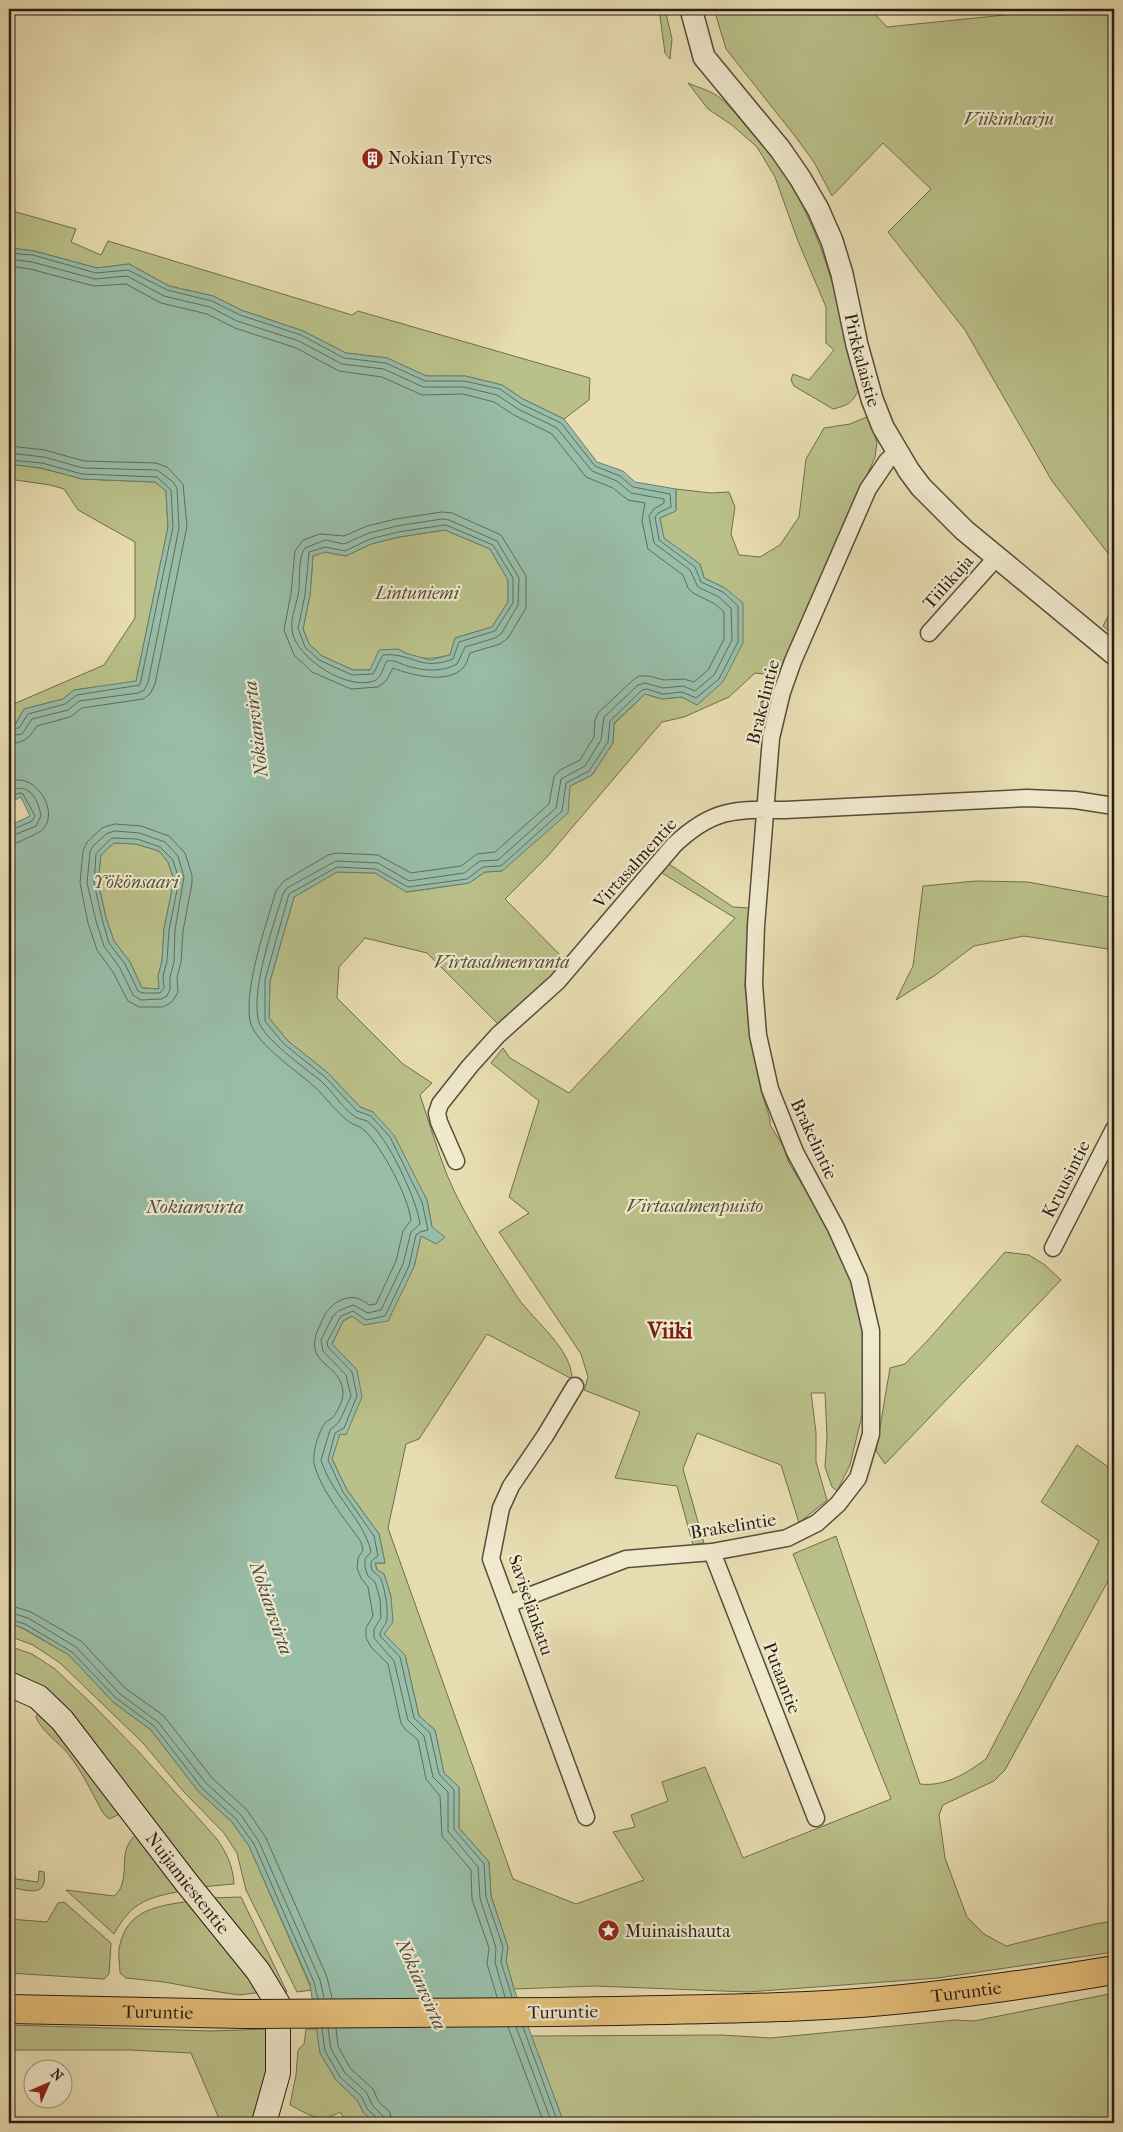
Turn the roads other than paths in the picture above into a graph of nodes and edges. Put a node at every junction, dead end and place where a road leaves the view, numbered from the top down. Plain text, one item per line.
1 (691, 9) edge
2 (897, 452) junction
3 (996, 558) junction
4 (929, 633) dead end
5 (1114, 654) edge
6 (1114, 806) edge
7 (765, 810) junction
8 (1114, 1128) edge
9 (456, 1161) dead end
10 (1053, 1248) dead end
11 (575, 1386) dead end
12 (712, 1552) junction
13 (508, 1604) junction
14 (9, 1684) edge
15 (586, 1817) dead end
16 (816, 1818) dead end
17 (1114, 1970) edge
18 (9, 2009) edge
19 (264, 2123) edge

1 - 2 street, Pirkkalaistie
2 - 3 street, Pirkkalaistie
2 - 7 street, Brakelintie
3 - 4 street, Tiilikuja
3 - 5 street, Pirkkalaistie
6 - 7 street, Virtasalmentie
7 - 9 street, Virtasalmentie
7 - 12 street, Brakelintie
8 - 10 street, Kruusintie
11 - 13 street, Saviselänkatu
12 - 13 street, Brakelintie
12 - 16 street, Putaantie
13 - 15 street, Saviselänkatu
14 - 19 main road, Nuijamiestentie
17 - 18 highway, Turuntie, bridge

